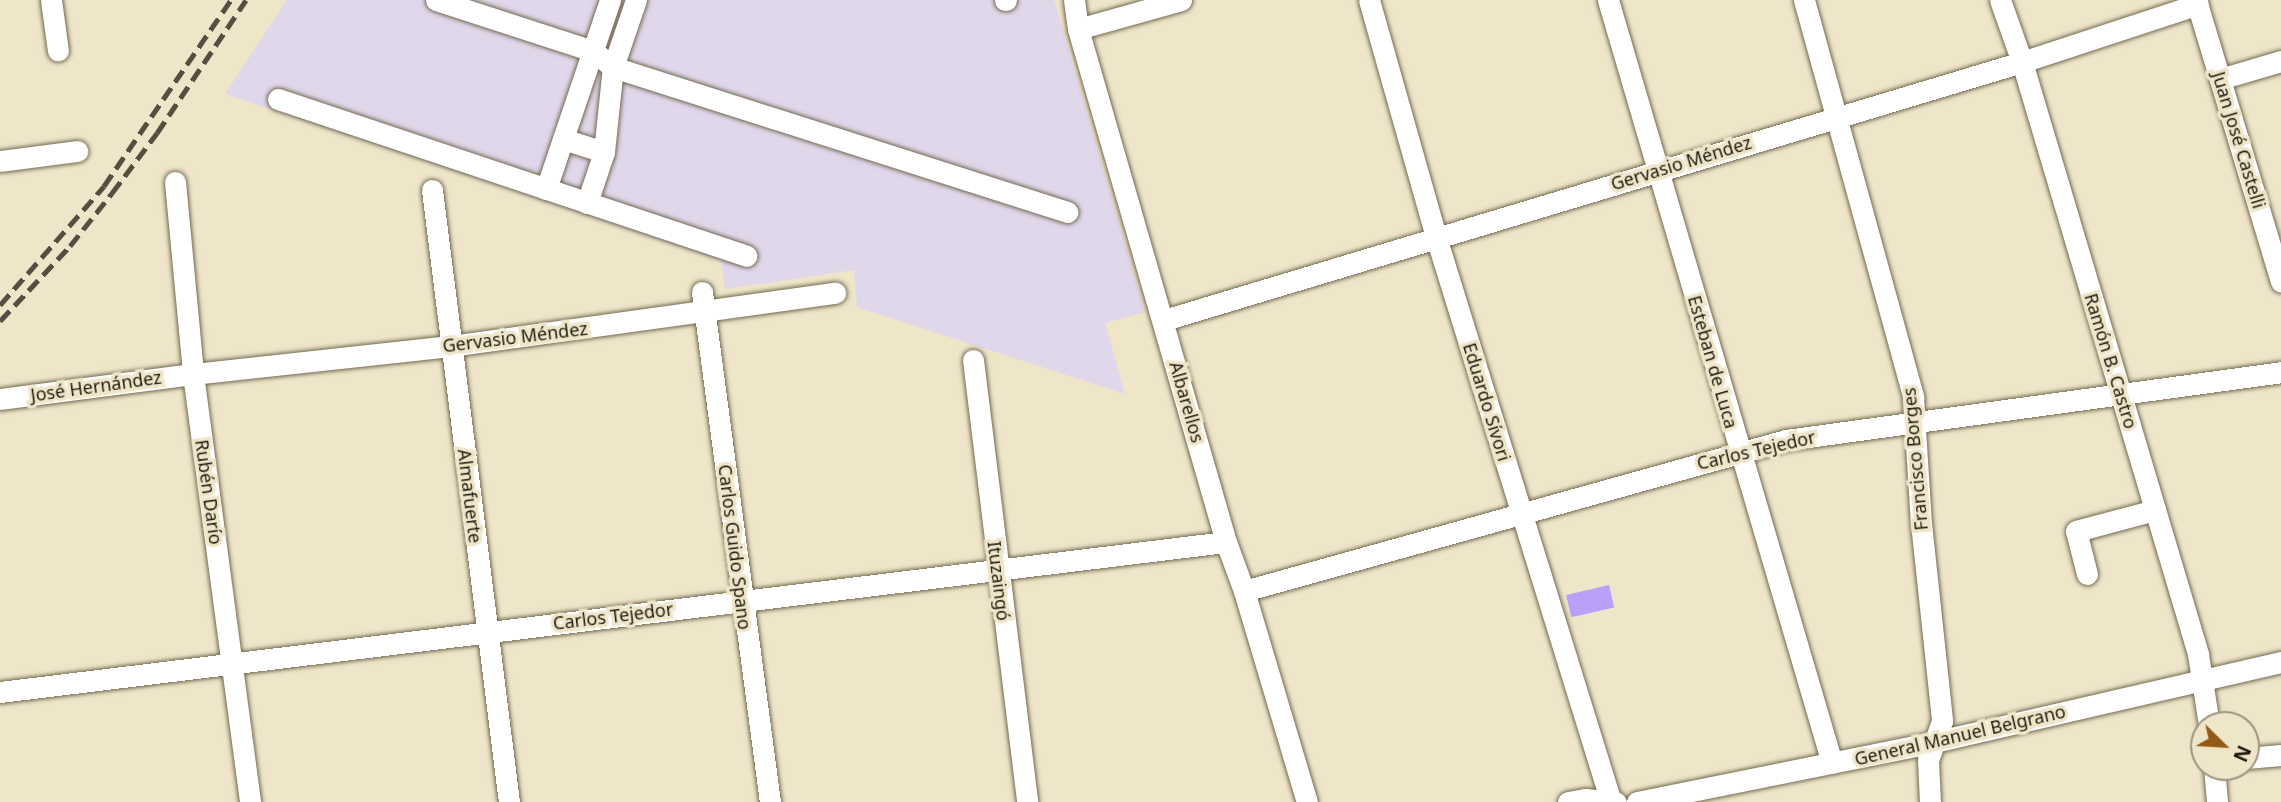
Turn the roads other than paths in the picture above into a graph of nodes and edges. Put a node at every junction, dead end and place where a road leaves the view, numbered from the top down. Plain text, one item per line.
1 (51, 0) edge
2 (436, 0) edge
3 (610, 0) edge
4 (636, 0) edge
5 (1074, 0) edge
6 (1181, 0) edge
7 (1369, 0) edge
8 (1608, 0) edge
9 (1804, 0) edge
10 (2000, 0) edge
11 (2197, 2) edge
12 (1078, 29) junction
13 (58, 51) dead end
14 (593, 51) junction
15 (2281, 61) edge
16 (2022, 62) junction
17 (613, 66) junction
18 (2220, 79) junction
19 (278, 99) dead end
20 (1836, 116) junction
21 (563, 139) junction
22 (77, 151) dead end
23 (604, 152) junction
24 (0, 161) edge
25 (1659, 170) junction
26 (175, 182) dead end
27 (546, 189) junction
28 (432, 190) dead end
29 (587, 203) junction
30 (1067, 212) dead end
31 (1436, 237) junction
32 (746, 256) dead end
33 (2281, 281) edge
34 (835, 293) dead end
35 (703, 302) junction
36 (1164, 320) junction
37 (451, 346) junction
38 (973, 360) dead end
39 (2281, 372) edge
40 (193, 374) junction
41 (2122, 395) junction
42 (0, 399) edge
43 (1914, 421) junction
44 (1738, 452) junction
45 (2155, 510) junction
46 (1521, 513) junction
47 (1226, 542) junction
48 (998, 570) junction
49 (2087, 574) dead end
50 (1244, 591) junction
51 (741, 601) junction
52 (487, 631) junction
53 (2281, 662) edge
54 (232, 663) junction
55 (2205, 681) junction
56 (0, 692) edge
57 (2208, 711) edge
58 (1934, 742) junction
59 (2281, 755) edge
60 (2260, 757) edge
61 (1832, 763) junction
62 (2215, 781) edge
63 (250, 802) edge
64 (509, 802) edge
65 (770, 802) edge
66 (1027, 802) edge
67 (1307, 802) edge
68 (1568, 802) edge
69 (1612, 802) edge
70 (1637, 802) edge
71 (1930, 802) edge
72 (2217, 802) edge

1 - 13 street
2 - 14 street
3 - 14 street
4 - 17 street
5 - 12 street, Albarellos
6 - 12 street
7 - 31 street, Eduardo Sívori
8 - 25 street, Esteban de Luca
9 - 20 street, Francisco Borges
10 - 16 street, Ramón B. Castro
11 - 16 street, Gervasio Méndez
11 - 18 street, Juan José Castelli
12 - 36 street, Albarellos
14 - 17 street
14 - 21 street
15 - 18 street
16 - 20 street, Gervasio Méndez
16 - 41 street, Ramón B. Castro
17 - 23 street
17 - 30 street
18 - 33 street, Juan José Castelli
19 - 27 street
20 - 25 street, Gervasio Méndez
20 - 43 street, Francisco Borges
21 - 23 street
21 - 27 street
22 - 24 street
23 - 29 street
25 - 31 street, Gervasio Méndez
25 - 44 street, Esteban de Luca
26 - 40 street, Rubén Darío
27 - 29 street
28 - 37 street, Almafuerte
29 - 32 street
31 - 36 street, Gervasio Méndez
31 - 46 street, Eduardo Sívori
34 - 35 street, Gervasio Méndez
35 - 37 street, Gervasio Méndez
35 - 51 street, Carlos Guido Spano
36 - 47 street, Albarellos
37 - 40 street, Gervasio Méndez
37 - 52 street, Almafuerte
38 - 48 street, Ituzaingó
39 - 41 street, Carlos Tejedor
40 - 42 street, José Hernández
40 - 54 street, Rubén Darío
41 - 43 street, Carlos Tejedor
41 - 45 street, Ramón B. Castro
43 - 44 street, Carlos Tejedor
43 - 58 street, Francisco Borges
44 - 46 street, Carlos Tejedor
44 - 61 street, Esteban de Luca
45 - 49 street
45 - 55 street, Ramón B. Castro
46 - 50 street, Carlos Tejedor
46 - 69 street, Eduardo Sívori
47 - 48 street, Carlos Tejedor
47 - 50 street, Albarellos
48 - 51 street, Carlos Tejedor
48 - 66 street, Ituzaingó
50 - 67 street, Albarellos
51 - 52 street, Carlos Tejedor
51 - 65 street, Carlos Guido Spano
52 - 54 street, Carlos Tejedor
52 - 64 street, Almafuerte
53 - 55 street, General Manuel Belgrano
54 - 56 street, Carlos Tejedor
54 - 63 street, Rubén Darío
55 - 57 street, Ramón B. Castro
55 - 58 street, General Manuel Belgrano
58 - 61 street, General Manuel Belgrano
58 - 71 street, Francisco Borges
59 - 60 street
61 - 70 street, General Manuel Belgrano
62 - 72 street
68 - 69 street

